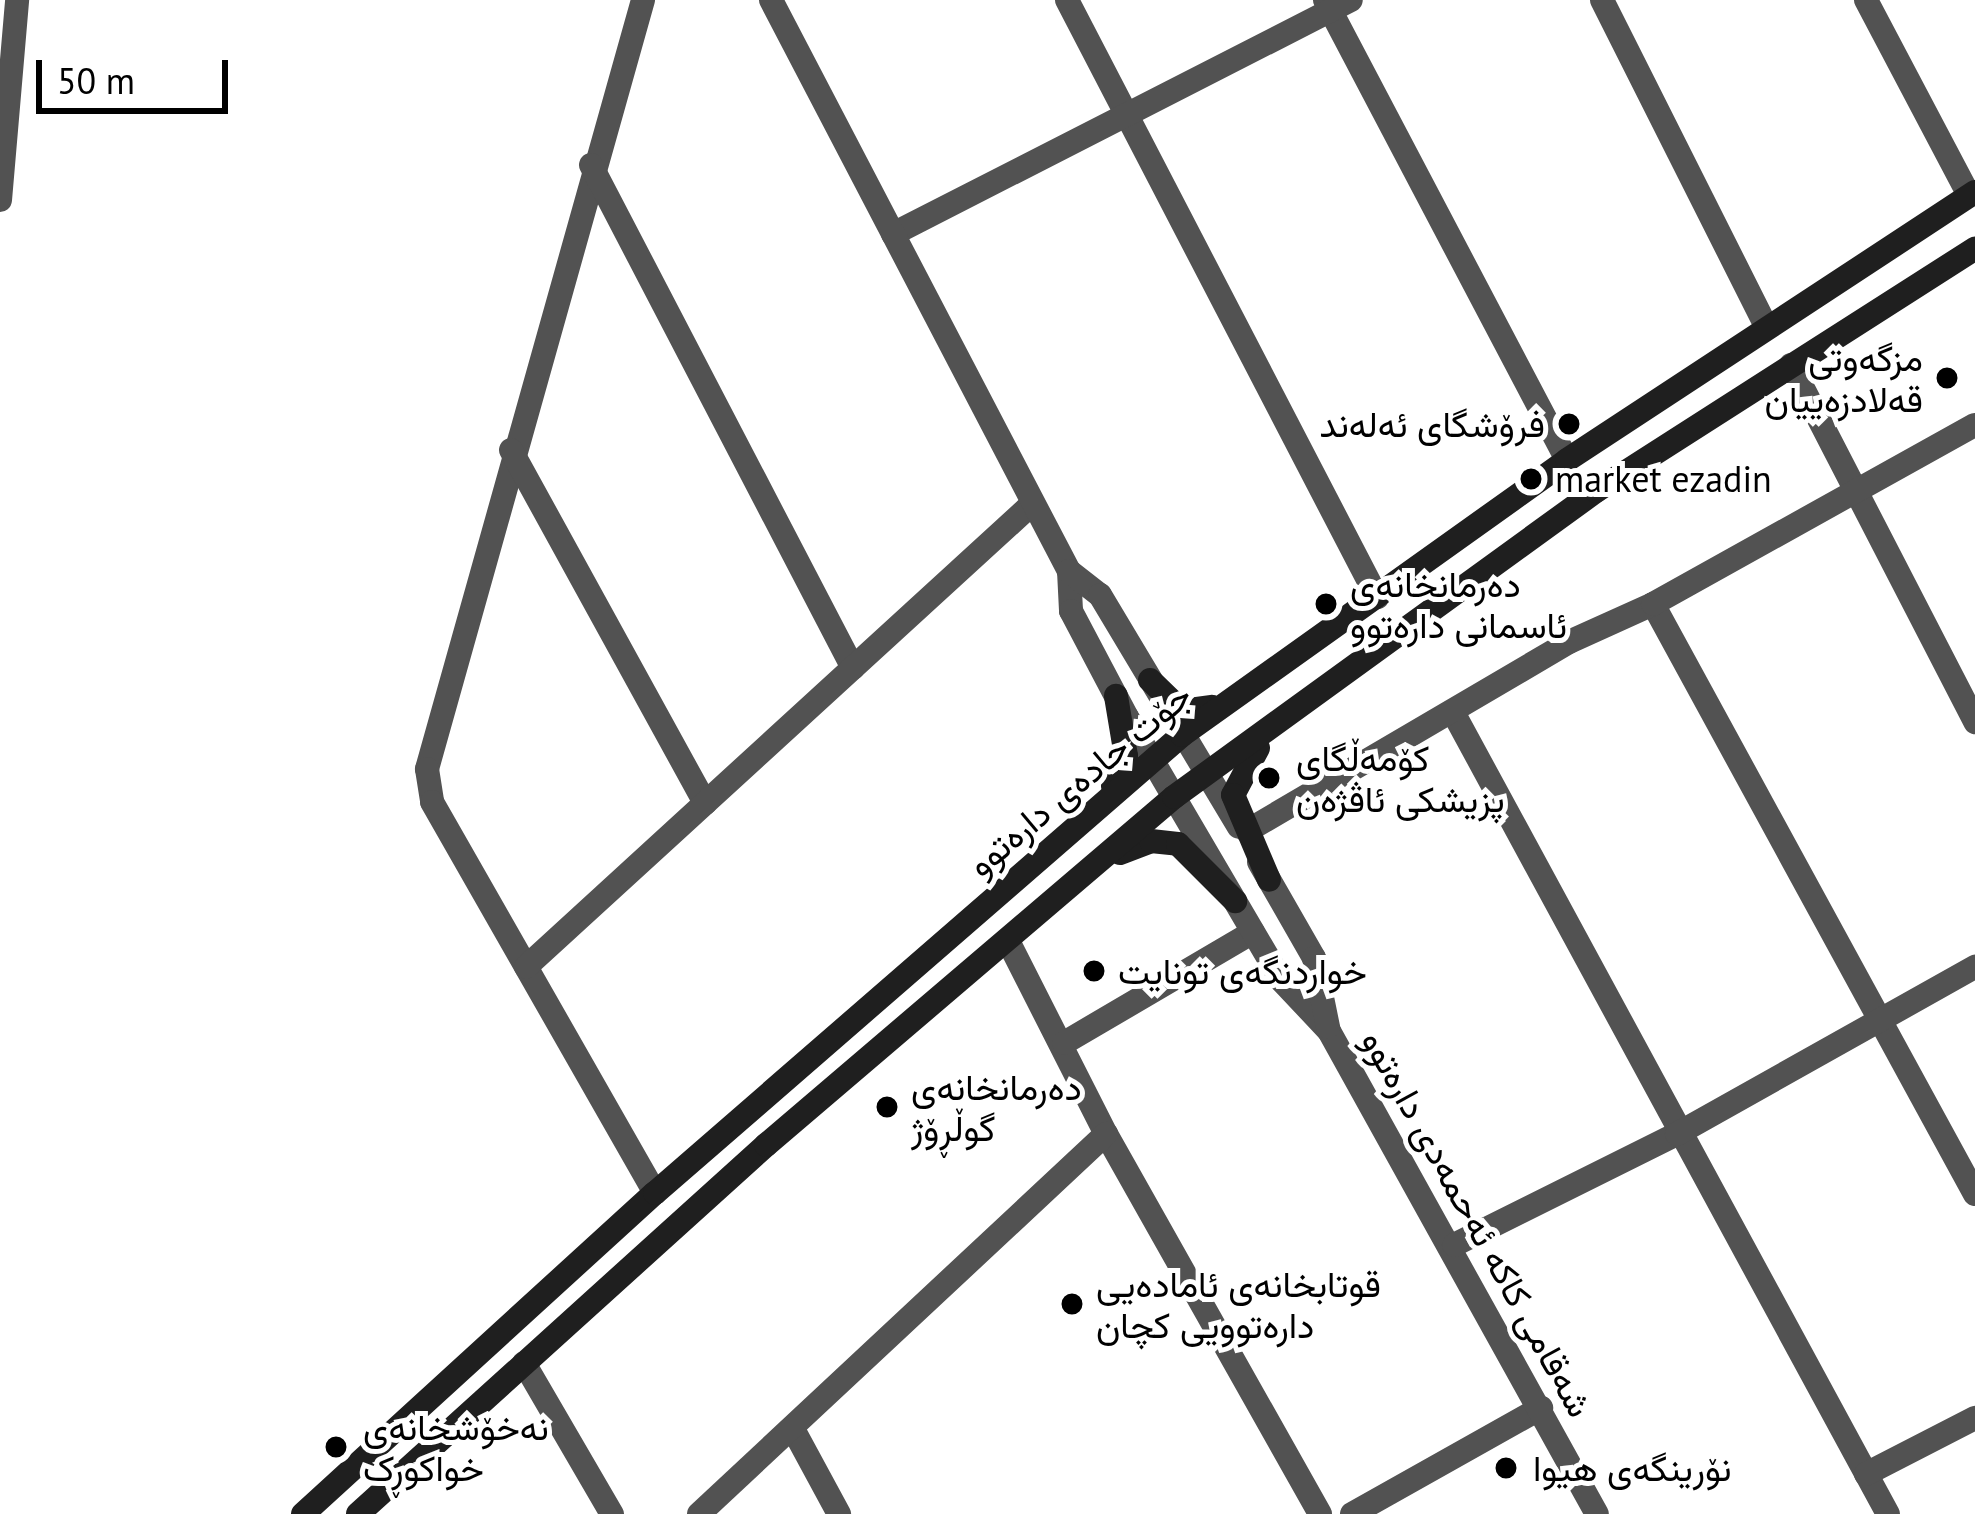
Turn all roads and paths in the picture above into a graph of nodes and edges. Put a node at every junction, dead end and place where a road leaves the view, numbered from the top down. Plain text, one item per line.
1 (16, 0) edge
2 (644, 0) edge
3 (771, 0) edge
4 (1067, 0) edge
5 (1602, 0) edge
6 (1866, 0) edge
7 (1335, 4) edge
8 (1126, 118) junction
9 (2, 164) edge
10 (591, 165) junction
11 (1972, 194) edge
12 (0, 200) edge
13 (893, 234) junction
14 (1975, 249) edge
15 (1766, 326) junction
16 (1791, 365) junction
17 (1975, 425) edge
18 (511, 450) junction
19 (1567, 460) junction
20 (1852, 491) junction
21 (1034, 503) junction
22 (1069, 571) junction
23 (1377, 597) junction
24 (1653, 604) junction
25 (853, 668) junction
26 (1150, 680) junction
27 (1251, 684) junction
28 (1968, 694) edge
29 (1115, 696) junction
30 (1313, 697) junction
31 (1454, 714) junction
32 (1975, 722) edge
33 (1182, 735) junction
34 (1152, 760) junction
35 (1208, 774) junction
36 (1174, 797) junction
37 (705, 803) junction
38 (1247, 831) junction
39 (1057, 843) junction
40 (1087, 873) junction
41 (1268, 880) junction
42 (1235, 901) junction
43 (1253, 932) junction
44 (1008, 941) junction
45 (526, 967) junction
46 (1975, 967) edge
47 (1876, 1016) junction
48 (1329, 1031) junction
49 (1064, 1043) junction
50 (1106, 1134) junction
51 (1676, 1134) junction
52 (656, 1193) junction
53 (1975, 1194) edge
54 (1454, 1245) junction
55 (524, 1363) junction
56 (1541, 1408) junction
57 (1975, 1418) edge
58 (793, 1429) junction
59 (1866, 1474) junction
60 (366, 1511) edge
61 (303, 1514) edge
62 (612, 1514) edge
63 (699, 1514) edge
64 (839, 1514) edge
65 (1320, 1514) edge
66 (1352, 1514) edge
67 (1598, 1514) edge
68 (1888, 1514) edge

1 - 9 street
2 - 10 street
3 - 13 street
4 - 8 street
5 - 15 street
6 - 11 street
7 - 8 street
7 - 19 street
8 - 13 street
8 - 23 street
9 - 12 street
10 - 18 street
10 - 25 street
11 - 15 main road, جۆت جادەی دارەتوو
13 - 21 street
14 - 16 main road, جۆت جادەی دارەتوو
15 - 19 main road, جۆت جادەی دارەتوو
16 - 20 street
16 - 30 main road, جۆت جادەی دارەتوو
17 - 20 street
18 - 37 street
18 - 45 street
19 - 23 main road, جۆت جادەی دارەتوو
20 - 24 street
20 - 28 street
21 - 22 street
21 - 25 street
22 - 26 street, شەقامی کاکە ئەحمەدی دارەتوو
22 - 29 street, شەقامی کاکە ئەحمەدی دارەتوو
23 - 27 main road, جۆت جادەی دارەتوو
24 - 31 street
24 - 47 street
25 - 37 street
26 - 27 main road
26 - 33 street, شەقامی کاکە ئەحمەدی دارەتوو
27 - 33 main road, جۆت جادەی دارەتوو
28 - 32 street
29 - 34 street, شەقامی کاکە ئەحمەدی دارەتوو
29 - 39 main road
30 - 35 main road, جۆت جادەی دارەتوو
30 - 38 main road
31 - 38 street
31 - 51 street
33 - 34 main road, جۆت جادەی دارەتوو
33 - 35 street, شەقامی کاکە ئەحمەدی دارەتوو
34 - 36 street, شەقامی کاکە ئەحمەدی دارەتوو
34 - 39 main road, جۆت جادەی دارەتوو
35 - 36 main road, جۆت جادەی دارەتوو
35 - 41 street, شەقامی کاکە ئەحمەدی دارەتوو
36 - 40 main road, جۆت جادەی دارەتوو
36 - 42 street, شەقامی کاکە ئەحمەدی دارەتوو
37 - 45 street
38 - 41 main road
39 - 52 main road, جۆت جادەی دارەتوو
40 - 42 main road
40 - 44 main road, جۆت جادەی دارەتوو
41 - 48 street, شەقامی کاکە ئەحمەدی دارەتوو
42 - 43 street, شەقامی کاکە ئەحمەدی دارەتوو
43 - 48 street, شەقامی کاکە ئەحمەدی دارەتوو
43 - 49 street
44 - 49 street
44 - 55 main road, جۆت جادەی دارەتوو
45 - 52 street
46 - 47 street
47 - 51 street
47 - 53 street
48 - 54 street, شەقامی کاکە ئەحمەدی دارەتوو
49 - 50 street
50 - 58 street
50 - 65 street
51 - 54 street
51 - 59 street
52 - 61 main road, جۆت جادەی دارەتوو
54 - 56 street, شەقامی کاکە ئەحمەدی دارەتوو
55 - 60 main road, جۆت جادەی دارەتوو
55 - 62 street
56 - 66 street
56 - 67 street, شەقامی کاکە ئەحمەدی دارەتوو
57 - 59 street
58 - 63 street
58 - 64 street
59 - 68 street

